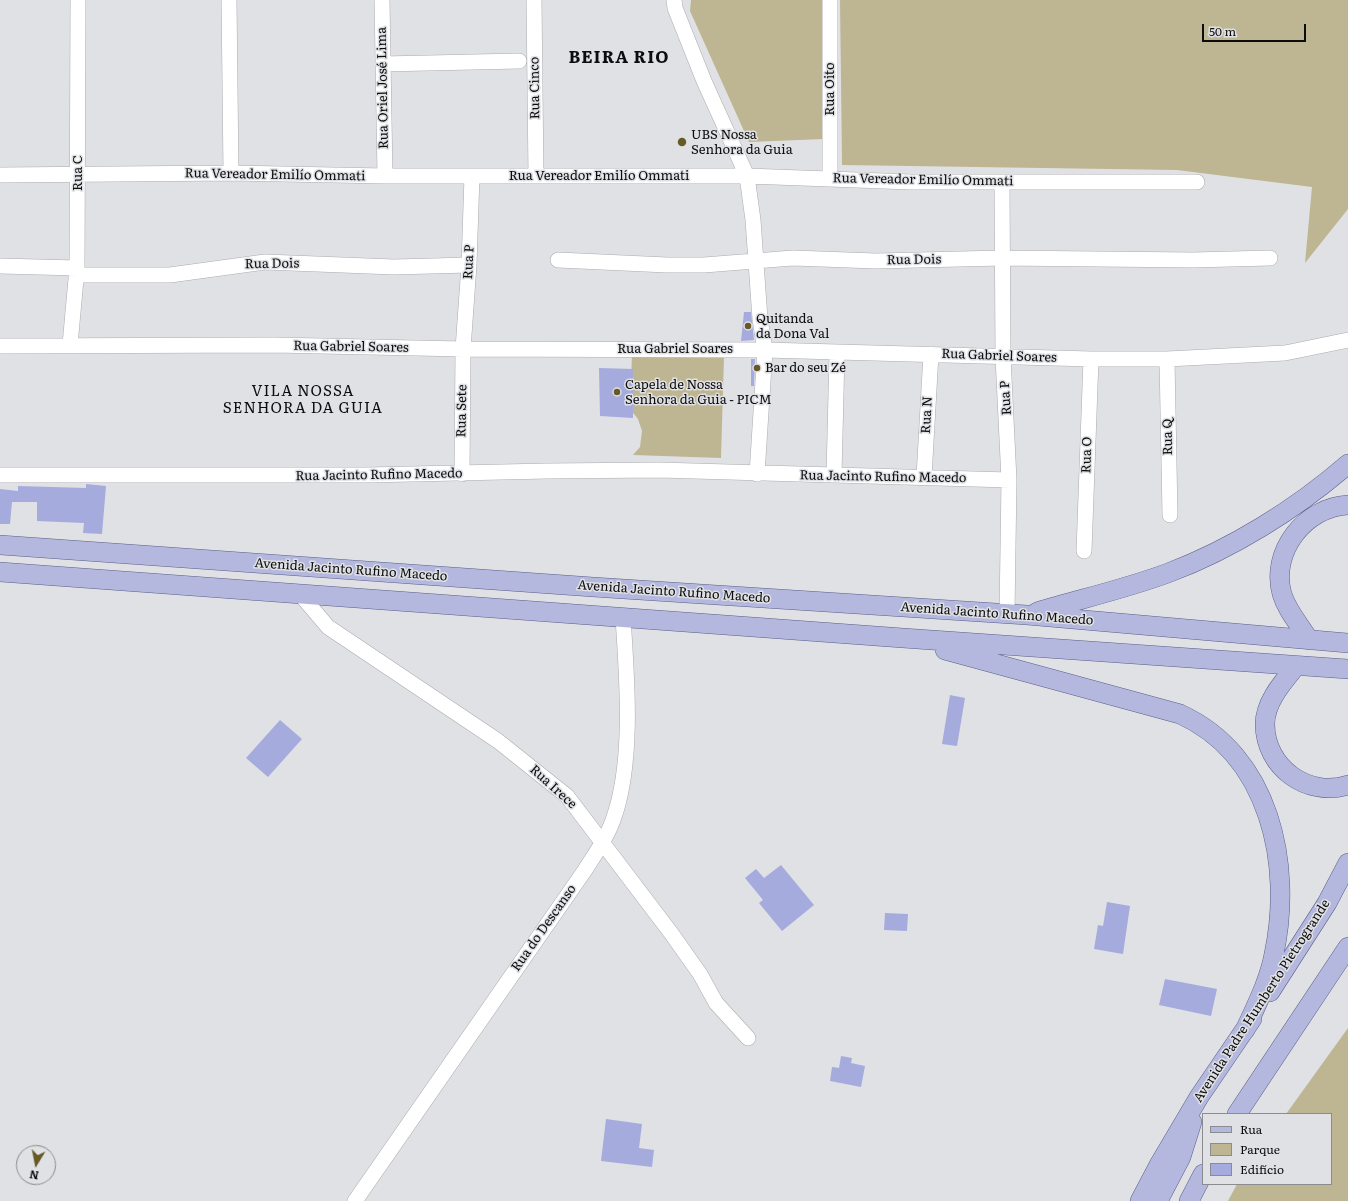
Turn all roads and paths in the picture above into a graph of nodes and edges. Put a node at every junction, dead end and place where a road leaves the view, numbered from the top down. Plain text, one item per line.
1 (78, 0) edge
2 (229, 0) edge
3 (382, 0) edge
4 (534, 0) edge
5 (674, 0) edge
6 (830, 0) edge
7 (519, 61) dead end
8 (383, 64) junction
9 (231, 173) junction
10 (0, 175) edge
11 (78, 175) junction
12 (384, 176) junction
13 (472, 176) junction
14 (536, 176) junction
15 (747, 176) junction
16 (830, 178) junction
17 (1002, 182) junction
18 (1197, 182) dead end
19 (1002, 258) junction
20 (1270, 258) dead end
21 (558, 260) dead end
22 (757, 260) junction
23 (469, 265) junction
24 (0, 266) edge
25 (76, 272) junction
26 (1348, 340) edge
27 (70, 345) junction
28 (0, 346) edge
29 (463, 348) junction
30 (765, 350) junction
31 (837, 353) junction
32 (931, 354) junction
33 (1003, 357) junction
34 (1091, 359) junction
35 (1167, 359) junction
36 (1348, 464) edge
37 (462, 474) junction
38 (757, 474) junction
39 (0, 475) edge
40 (834, 475) junction
41 (924, 477) junction
42 (1009, 480) junction
43 (1348, 505) edge
44 (1170, 514) dead end
45 (0, 545) edge
46 (1084, 550) dead end
47 (0, 572) edge
48 (593, 587) junction
49 (300, 594) junction
50 (768, 599) junction
51 (506, 609) junction
52 (1007, 614) junction
53 (1027, 615) junction
54 (623, 618) junction
55 (688, 622) junction
56 (903, 638) junction
57 (1309, 640) junction
58 (1348, 644) edge
59 (1296, 666) junction
60 (1348, 669) edge
61 (1348, 785) edge
62 (602, 841) junction
63 (1348, 863) edge
64 (1348, 947) edge
65 (1245, 1030) junction
66 (748, 1038) dead end
67 (1200, 1096) junction
68 (1238, 1113) edge
69 (1202, 1176) edge
70 (354, 1201) edge
71 (1140, 1201) edge
72 (1158, 1201) edge
73 (1189, 1201) edge

1 - 11 street, Rua C
2 - 9 street
3 - 8 street, Rua Oriel José Lima
4 - 14 street, Rua Cinco
5 - 15 street
6 - 16 street, Rua Oito
7 - 8 street
8 - 12 street, Rua Oriel José Lima
9 - 11 street, Rua Vereador Emilío Ommati
9 - 12 street, Rua Vereador Emilío Ommati
10 - 11 street, Rua Vereador Emilío Ommati
11 - 25 street, Rua C
12 - 13 street, Rua Vereador Emilío Ommati
13 - 14 street, Rua Vereador Emilío Ommati
13 - 23 street, Rua P
14 - 15 street, Rua Vereador Emilío Ommati
15 - 16 street, Rua Vereador Emilío Ommati
15 - 22 street
16 - 17 street, Rua Vereador Emilío Ommati
17 - 18 street, Rua Vereador Emilío Ommati
17 - 19 street, Rua P
19 - 20 street, Rua Dois
19 - 22 street, Rua Dois
19 - 33 street, Rua P
21 - 22 street, Rua Dois
22 - 30 street
23 - 25 street, Rua Dois
23 - 29 street, Rua P
24 - 25 street, Rua Dois
25 - 27 street, Rua C
26 - 35 street, Rua Gabriel Soares
27 - 28 street, Rua Gabriel Soares
27 - 29 street, Rua Gabriel Soares
29 - 30 street, Rua Gabriel Soares
29 - 37 street, Rua Sete
30 - 31 street, Rua Gabriel Soares
30 - 38 street
31 - 32 street, Rua Gabriel Soares
31 - 40 street
32 - 33 street, Rua Gabriel Soares
32 - 41 street, Rua N
33 - 34 street, Rua Gabriel Soares
33 - 42 street, Rua P
34 - 35 street, Rua Gabriel Soares
34 - 46 street, Rua O
35 - 44 street, Rua Q
36 - 53 main road
37 - 38 street, Rua Jacinto Rufino Macedo
37 - 39 street, Rua Jacinto Rufino Macedo
38 - 40 street, Rua Jacinto Rufino Macedo
40 - 41 street, Rua Jacinto Rufino Macedo
41 - 42 street, Rua Jacinto Rufino Macedo
42 - 52 street, Rua P
43 - 57 main road
45 - 48 main road, Avenida Jacinto Rufino Macedo
47 - 49 main road
48 - 50 main road, Avenida Jacinto Rufino Macedo
48 - 51 main road
49 - 51 main road
49 - 62 street, Rua Irece
50 - 52 main road, Avenida Jacinto Rufino Macedo
50 - 55 main road
51 - 54 main road
52 - 53 main road, Avenida Jacinto Rufino Macedo
53 - 57 main road, Avenida Jacinto Rufino Macedo
54 - 55 main road
54 - 62 street, Rua do Descanso
55 - 56 main road
56 - 59 main road
56 - 65 main road
57 - 58 main road, Avenida Jacinto Rufino Macedo
59 - 60 main road
59 - 61 main road
62 - 66 street, Rua Irece
62 - 70 street, Rua do Descanso
63 - 65 main road, Avenida Padre Humberto Pietrogrande
64 - 68 main road
65 - 67 main road, Avenida Padre Humberto Pietrogrande
67 - 71 main road, Avenida Padre Humberto Pietrogrande
67 - 72 main road
69 - 73 main road

